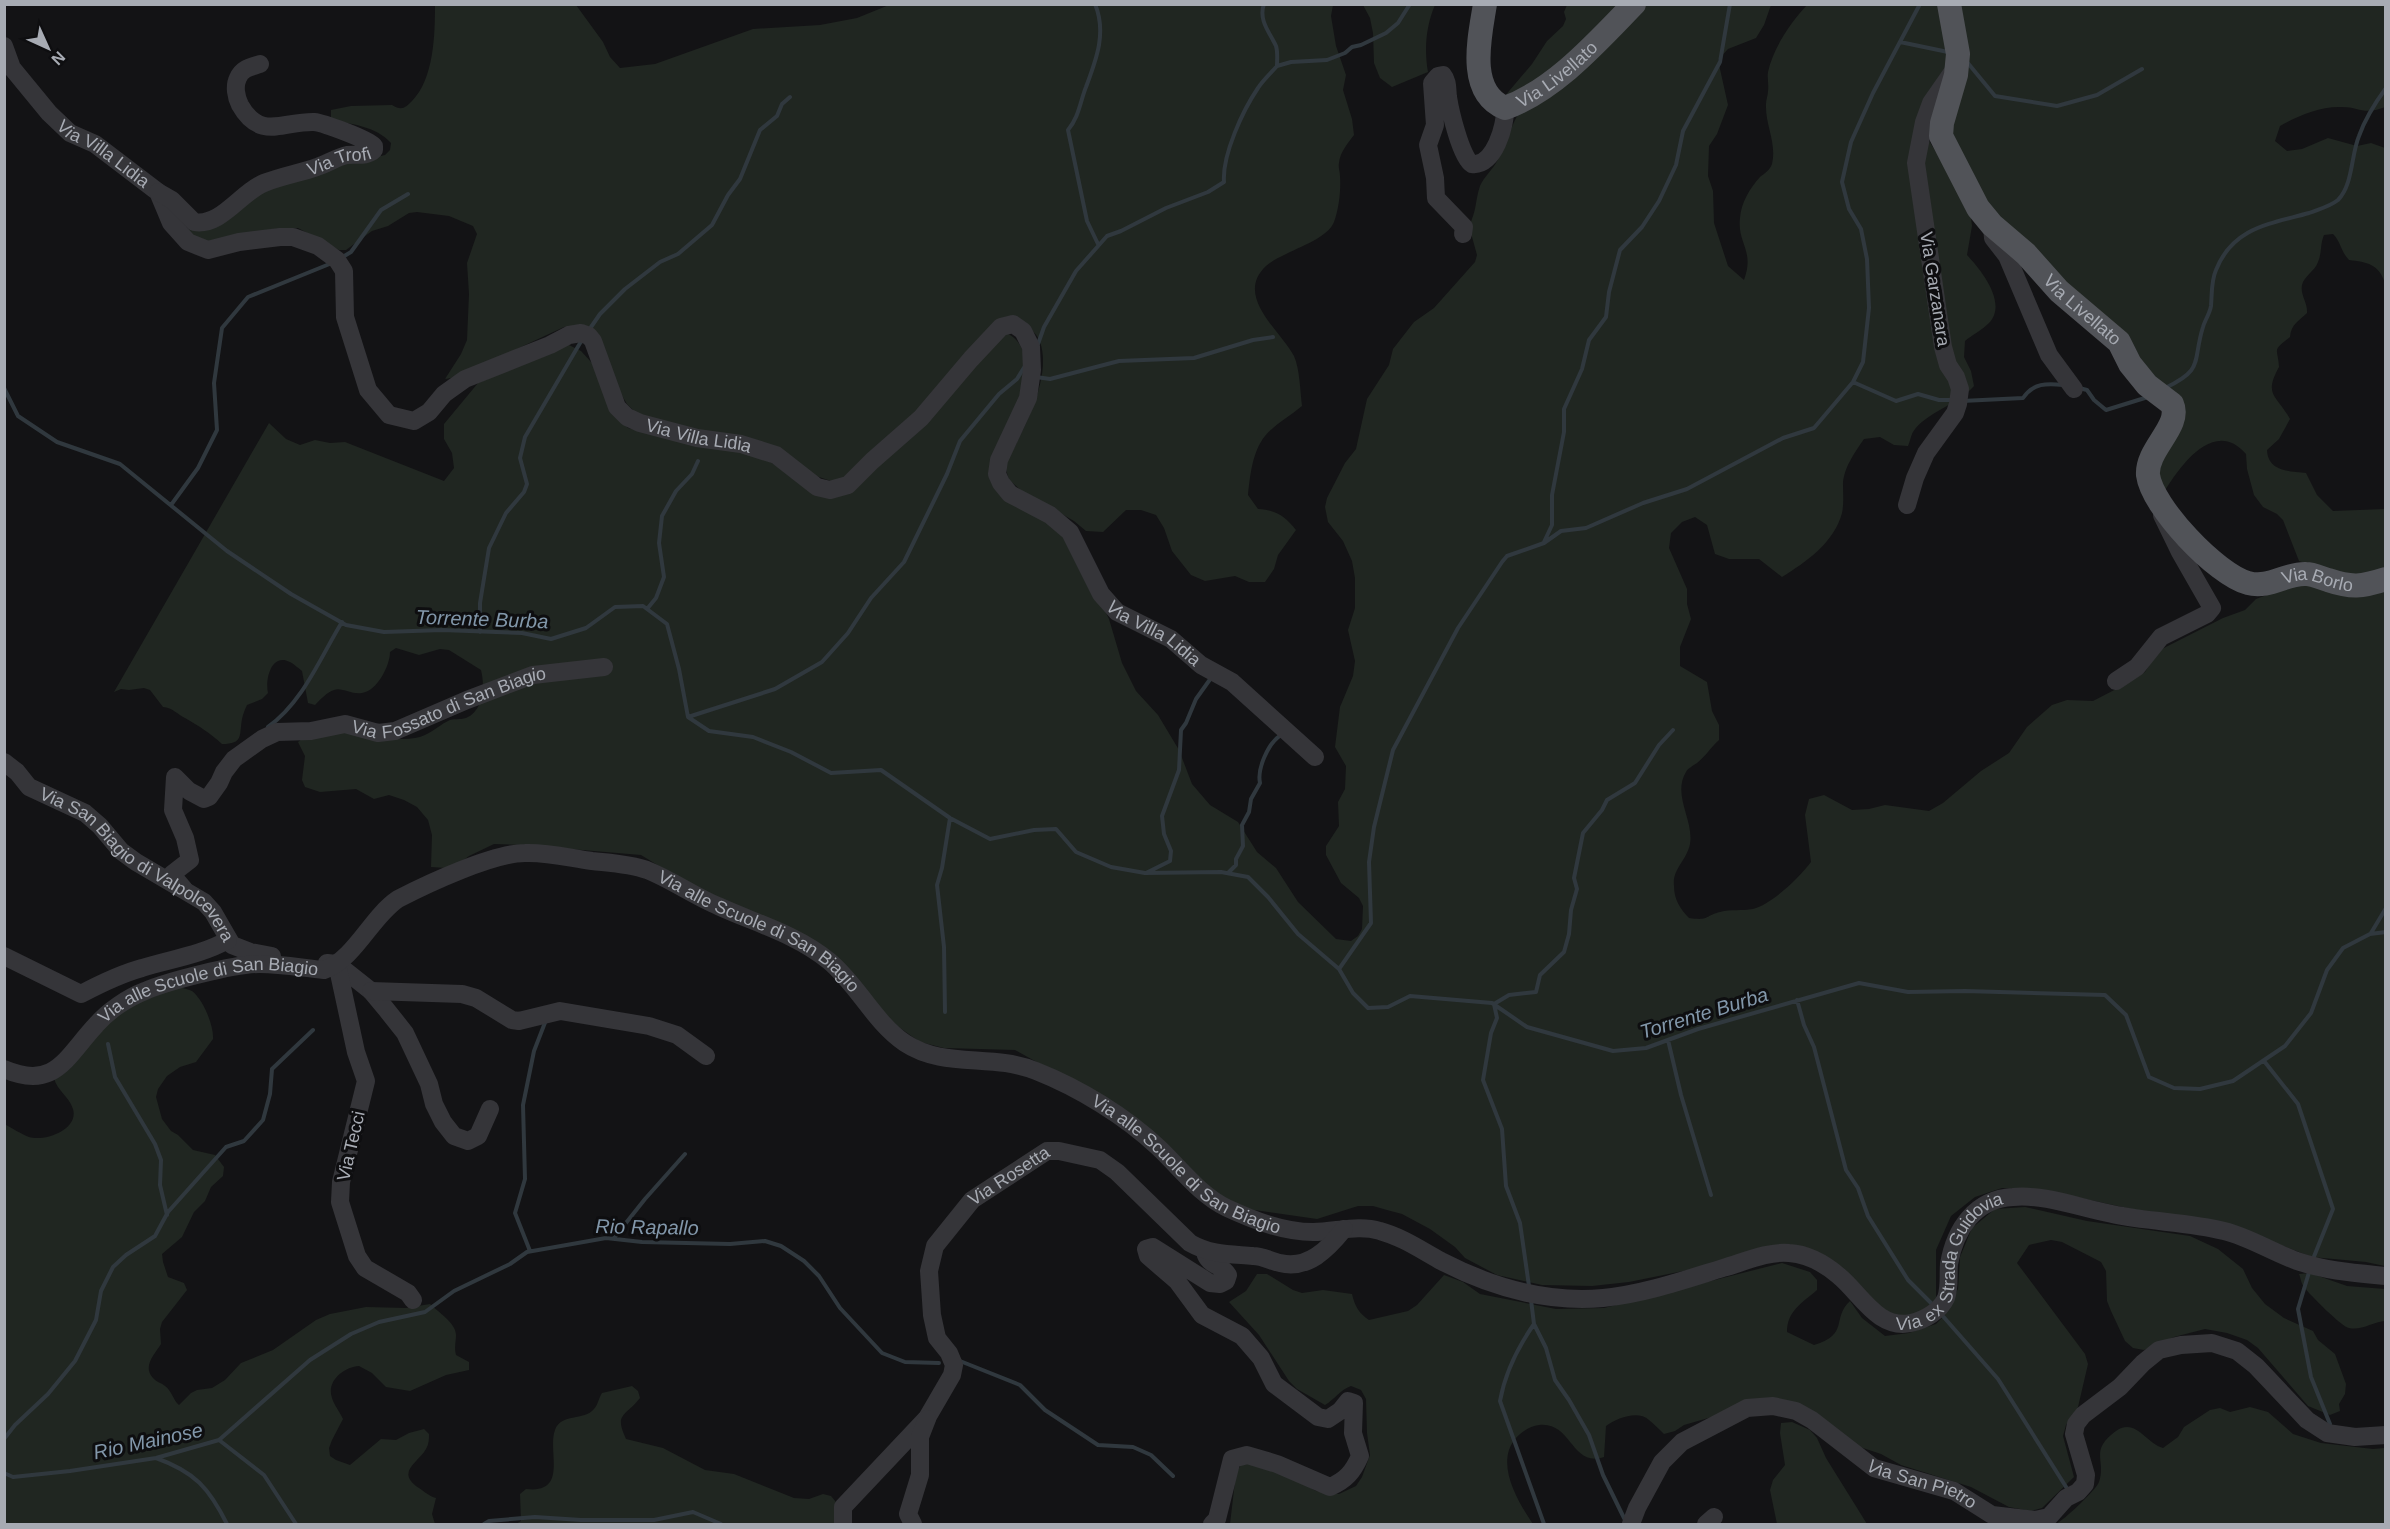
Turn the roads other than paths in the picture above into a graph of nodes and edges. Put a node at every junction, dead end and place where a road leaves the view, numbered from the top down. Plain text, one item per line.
1 (1485, 4) edge
2 (1634, 4) edge
3 (1949, 4) edge
4 (4, 46) edge
5 (260, 64) dead end
6 (1957, 66) junction
7 (1505, 108) junction
8 (158, 192) junction
9 (1992, 225) junction
10 (1463, 234) dead end
11 (2074, 389) dead end
12 (2158, 499) junction
13 (1907, 505) dead end
14 (2385, 579) edge
15 (2248, 583) joint
16 (604, 667) dead end
17 (2116, 681) dead end
18 (1315, 757) dead end
19 (4, 762) edge
20 (185, 891) junction
21 (228, 940) junction
22 (4, 956) edge
23 (337, 964) junction
24 (371, 991) junction
25 (706, 1056) dead end
26 (4, 1069) edge
27 (490, 1109) dead end
28 (1344, 1229) junction
29 (1205, 1252) junction
30 (2385, 1276) edge
31 (1497, 1286) joint
32 (413, 1300) dead end
33 (927, 1418) junction
34 (2385, 1435) edge
35 (843, 1524) edge
36 (913, 1524) edge
37 (1212, 1524) edge
38 (1631, 1524) edge

1 - 7 main road, Via Livellato
2 - 7 main road, Via Livellato
3 - 6 main road, Via Livellato
4 - 8 street, Via Villa Lidia
5 - 8 street, Via Trofi
6 - 9 main road, Via Livellato
6 - 13 street, Via Garzanara
7 - 10 street
8 - 18 street, Via Villa Lidia
9 - 11 street
9 - 12 main road, Via Livellato
12 - 15 main road, Via Livellato
12 - 17 street
14 - 15 main road, Via Borlo
16 - 20 street, Via Fossato di San Biagio
19 - 20 street, Via San Biagio di Valpolcevera
20 - 21 street, Via San Biagio di Valpolcevera
21 - 22 street
21 - 23 street, Via San Biagio di Valpolcevera
23 - 24 street
23 - 26 street, Via alle Scuole di San Biagio
23 - 28 street, Via alle Scuole di San Biagio
23 - 32 street, Via Tecci
24 - 25 street
24 - 27 street
28 - 29 street
28 - 31 street, Via alle Scuole di San Biagio
29 - 33 street, Via Rosetta
29 - 37 street
30 - 31 street, Via ex Strada Guidovia
33 - 35 street, Via Rosetta
33 - 36 street, Via Rosetta
34 - 38 street, Via San Pietro

